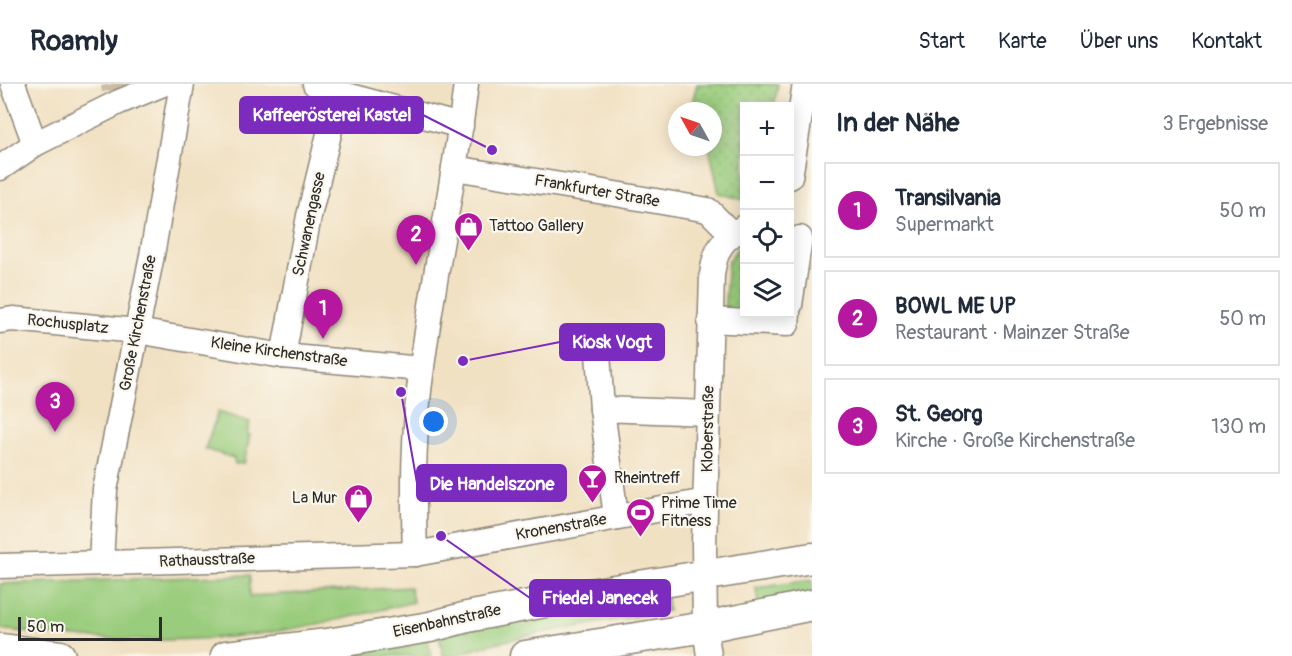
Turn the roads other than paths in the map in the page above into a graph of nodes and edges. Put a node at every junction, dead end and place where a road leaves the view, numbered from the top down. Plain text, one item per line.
1 (13, 84) edge
2 (163, 84) edge
3 (182, 84) edge
4 (315, 84) edge
5 (466, 84) edge
6 (805, 84) edge
7 (339, 93) junction
8 (461, 126) junction
9 (35, 144) junction
10 (793, 156) edge
11 (0, 168) edge
12 (454, 168) junction
13 (738, 230) edge
14 (801, 234) edge
15 (794, 275) edge
16 (788, 318) edge
17 (710, 320) junction
18 (0, 321) edge
19 (137, 331) junction
20 (597, 353) dead end
21 (283, 356) junction
22 (421, 369) junction
23 (602, 409) junction
24 (708, 413) junction
25 (706, 501) junction
26 (616, 517) junction
27 (415, 554) junction
28 (812, 558) edge
29 (101, 562) junction
30 (0, 566) edge
31 (704, 575) junction
32 (812, 605) edge
33 (705, 627) junction
34 (0, 649) edge
35 (52, 656) edge
36 (60, 656) edge
37 (226, 656) edge
38 (525, 656) edge
39 (709, 656) edge

1 - 9 street
2 - 9 street
3 - 19 street, Große Kirchenstraße
4 - 7 street
5 - 8 street
6 - 10 street
7 - 8 street
7 - 21 street, Schwanengasse
8 - 12 street
9 - 11 street
12 - 13 street, Frankfurter Straße
12 - 22 street
13 - 17 street, Kloberstraße
14 - 15 street
16 - 17 street
17 - 24 street, Kloberstraße
18 - 19 street, Rochusplatz
19 - 21 street, Kleine Kirchenstraße
19 - 29 street, Große Kirchenstraße
20 - 23 street
21 - 22 street, Kleine Kirchenstraße
22 - 27 street
23 - 24 street
23 - 26 street
24 - 25 street, Kloberstraße
25 - 26 street, Kronenstraße
25 - 31 street, Kloberstraße
26 - 27 street, Kronenstraße
27 - 29 street, Rathausstraße
28 - 31 main road, Eisenbahnstraße
29 - 30 street, Rathausstraße
31 - 33 street, Kloberstraße
31 - 37 main road, Eisenbahnstraße
32 - 33 main road
33 - 38 main road
33 - 39 street, Kloberstraße
34 - 35 main road
35 - 36 main road

